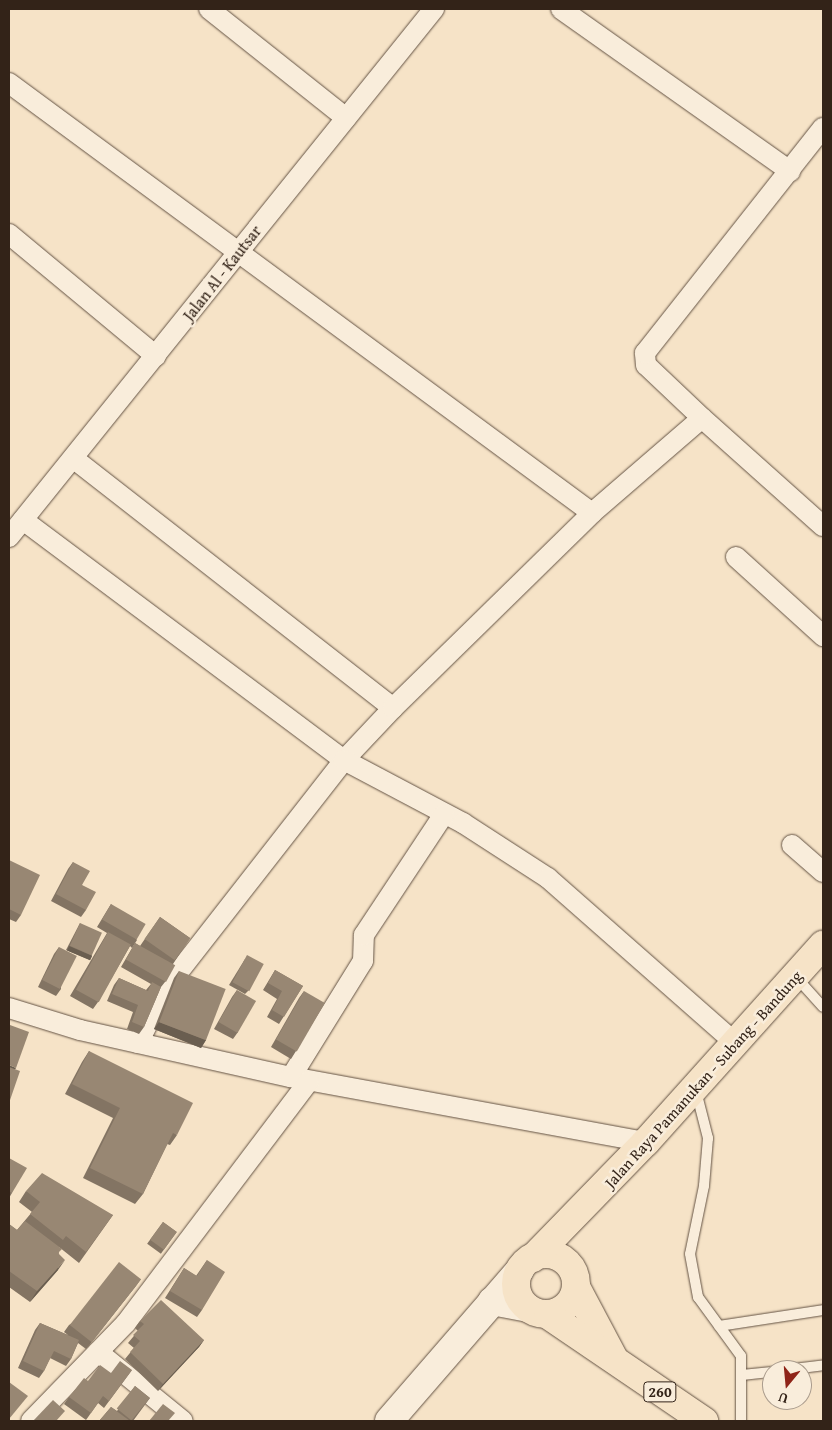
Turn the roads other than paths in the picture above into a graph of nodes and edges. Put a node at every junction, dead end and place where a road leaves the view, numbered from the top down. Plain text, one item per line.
1 (209, 9) edge
2 (434, 9) edge
3 (562, 9) edge
4 (9, 83) edge
5 (346, 118) junction
6 (823, 128) edge
7 (790, 171) junction
8 (9, 234) edge
9 (237, 253) junction
10 (156, 356) junction
11 (702, 418) junction
12 (74, 458) junction
13 (592, 513) junction
14 (23, 520) junction
15 (823, 526) edge
16 (9, 537) edge
17 (736, 557) dead end
18 (823, 636) edge
19 (393, 708) junction
20 (344, 760) junction
21 (444, 814) junction
22 (792, 845) dead end
23 (823, 872) edge
24 (823, 945) edge
25 (805, 986) junction
26 (823, 1006) edge
27 (9, 1008) edge
28 (138, 1043) junction
29 (736, 1044) junction
30 (300, 1079) junction
31 (699, 1099) junction
32 (646, 1142) junction
33 (581, 1211) junction
34 (526, 1264) junction
35 (574, 1278) junction
36 (492, 1301) junction
37 (823, 1310) edge
38 (537, 1311) junction
39 (719, 1326) junction
40 (98, 1352) junction
41 (616, 1363) junction
42 (762, 1373) edge
43 (742, 1375) junction
44 (31, 1421) edge
45 (183, 1421) edge
46 (389, 1421) edge
47 (704, 1421) edge
48 (741, 1421) edge

1 - 5 street
2 - 5 street, Jalan Al - Kautsar
3 - 7 street
4 - 9 street
5 - 9 street, Jalan Al - Kautsar
6 - 7 street
7 - 11 street
8 - 10 street
9 - 10 street, Jalan Al - Kautsar
9 - 13 street
10 - 12 street, Jalan Al - Kautsar
11 - 13 street
11 - 15 street
12 - 14 street, Jalan Al - Kautsar
12 - 19 street
13 - 19 street
14 - 16 street, Jalan Al - Kautsar
14 - 20 street
17 - 18 street
19 - 20 street
20 - 21 street
20 - 28 street
21 - 29 street
21 - 30 street
22 - 23 street
24 - 25 main road, Jalan Raya Pamanukan - Subang - Bandung
25 - 26 lane
25 - 29 main road, Jalan Raya Pamanukan - Subang - Bandung
27 - 28 street
28 - 30 street
29 - 31 main road, Jalan Raya Pamanukan - Subang - Bandung
30 - 32 street
30 - 40 street
31 - 32 main road, Jalan Raya Pamanukan - Subang - Bandung
31 - 39 lane
32 - 33 main road, Jalan Raya Pamanukan - Subang - Bandung
33 - 34 main road, Jalan Raya Pamanukan - Subang - Bandung
33 - 35 main road
34 - 35 main road
34 - 36 main road
34 - 38 main road
35 - 38 main road
35 - 41 main road, 260
36 - 38 main road
36 - 46 main road
37 - 39 lane
38 - 41 main road, 260
39 - 43 lane
40 - 44 street
40 - 45 street
41 - 47 main road, 260
42 - 43 lane
43 - 48 lane

